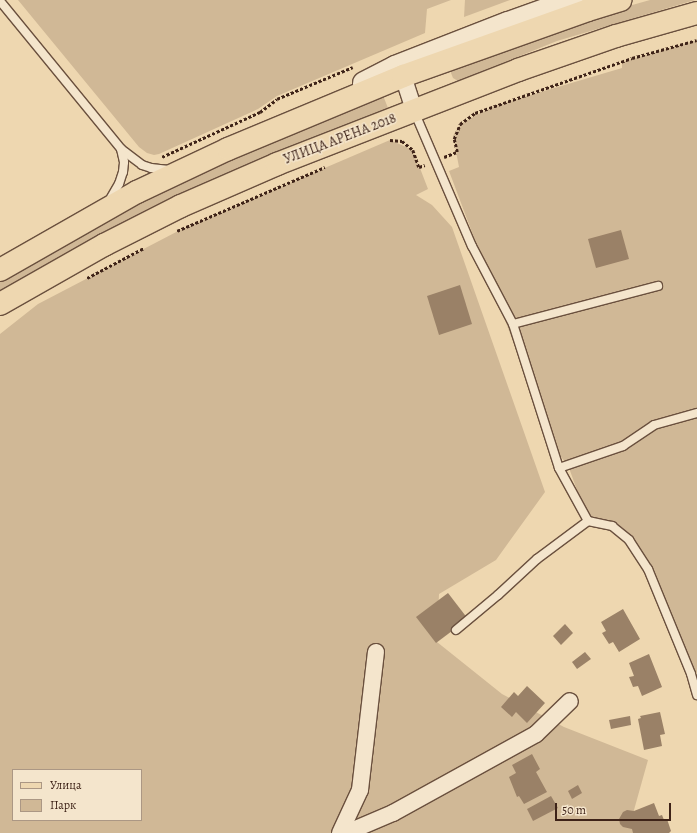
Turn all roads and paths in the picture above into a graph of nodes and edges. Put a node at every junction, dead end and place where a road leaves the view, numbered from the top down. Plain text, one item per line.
1 (573, 0) edge
2 (621, 0) edge
3 (0, 1) edge
4 (697, 13) edge
5 (697, 40) edge
6 (356, 66) dead end
7 (404, 76) junction
8 (414, 110) junction
9 (387, 140) dead end
10 (121, 149) junction
11 (228, 149) junction
12 (457, 152) dead end
13 (159, 158) dead end
14 (332, 164) dead end
15 (194, 166) junction
16 (419, 167) dead end
17 (101, 211) junction
18 (170, 233) dead end
19 (150, 244) dead end
20 (0, 270) edge
21 (86, 278) dead end
22 (658, 286) dead end
23 (0, 304) edge
24 (513, 324) junction
25 (697, 413) edge
26 (560, 468) junction
27 (588, 521) junction
28 (456, 630) dead end
29 (376, 652) dead end
30 (694, 673) edge
31 (697, 695) edge
32 (570, 701) dead end
33 (340, 833) edge
34 (346, 833) edge

1 - 11 main road
2 - 7 main road
3 - 10 lane
4 - 8 main road, УЛИЦА АРЕНА 2018
5 - 12 path
6 - 13 path
7 - 8 street
7 - 11 main road
8 - 23 main road, УЛИЦА АРЕНА 2018
8 - 24 lane
9 - 16 path
10 - 15 lane
10 - 17 lane
11 - 15 main road
14 - 18 path
15 - 17 main road
17 - 20 main road
19 - 21 path
22 - 24 lane
24 - 26 lane
25 - 26 lane
26 - 27 lane
27 - 28 lane
27 - 30 lane
29 - 33 street
30 - 31 lane
32 - 34 street

